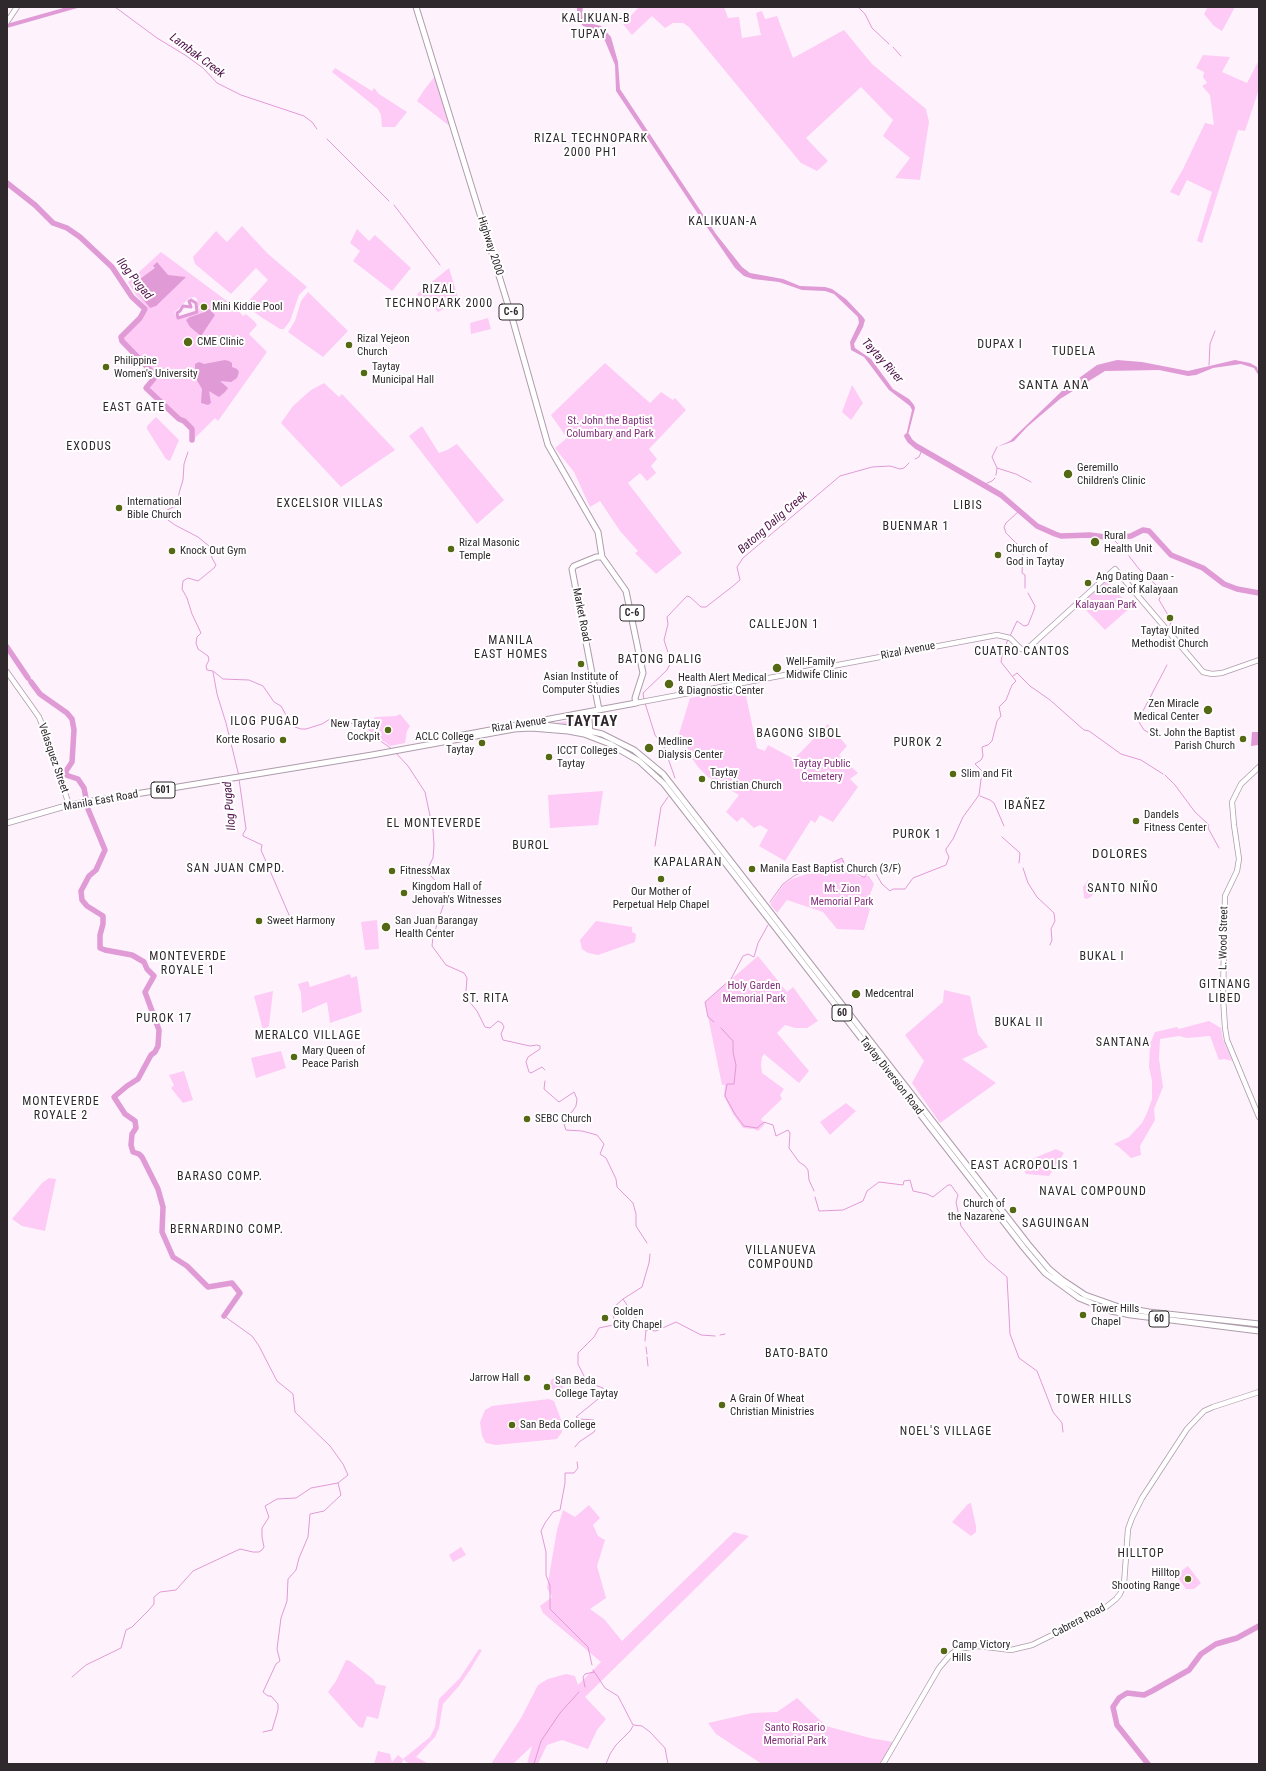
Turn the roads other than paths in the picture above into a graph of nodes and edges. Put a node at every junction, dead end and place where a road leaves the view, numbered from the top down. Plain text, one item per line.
1 (17, 7) edge
2 (416, 7) edge
3 (7, 22) edge
4 (600, 546) junction
5 (594, 557) junction
6 (602, 557) junction
7 (1259, 660) edge
8 (7, 672) edge
9 (636, 703) junction
10 (599, 710) junction
11 (590, 712) junction
12 (531, 726) junction
13 (524, 728) joint
14 (590, 734) junction
15 (428, 743) junction
16 (1259, 767) edge
17 (69, 805) junction
18 (7, 823) edge
19 (765, 904) junction
20 (760, 908) junction
21 (1259, 1117) edge
22 (1084, 1297) junction
23 (1200, 1318) junction
24 (1199, 1324) junction
25 (1257, 1324) edge
26 (1257, 1331) edge
27 (1259, 1392) edge
28 (883, 1764) edge

1 - 3 main road
2 - 4 main road, Highway 2000 / C-6
4 - 5 main road
4 - 6 main road, Highway 2000 / C-6
5 - 6 main road
5 - 10 main road, Market Road
6 - 9 main road, C-6
7 - 9 main road, Rizal Avenue
8 - 17 main road, Velasquez Street
9 - 10 main road, Rizal Avenue
10 - 11 main road, Rizal Avenue / 601
11 - 12 main road, Rizal Avenue / 601
11 - 14 main road
12 - 13 main road, Taytay Diversion Road
12 - 14 main road, Taytay Diversion Road / 60
12 - 15 main road, Rizal Avenue / 601
13 - 15 main road, Rizal Avenue / 601
14 - 19 main road, Taytay Diversion Road / 60
14 - 20 main road, Taytay Diversion Road / 60
15 - 17 main road, Manila East Road / 601
16 - 21 main road, L. Wood Street
17 - 18 main road, Manila East Road / 601
19 - 20 main road
19 - 22 main road, Taytay Diversion Road / 60
20 - 22 main road, Taytay Diversion Road / 60
22 - 23 main road, Taytay Diversion Road / 60
22 - 24 main road, Taytay Diversion Road / 60
23 - 24 main road
23 - 25 main road, Taytay Diversion Road / 60
24 - 26 main road, Taytay Diversion Road / 60
25 - 26 main road
27 - 28 main road, Cabrera Road

